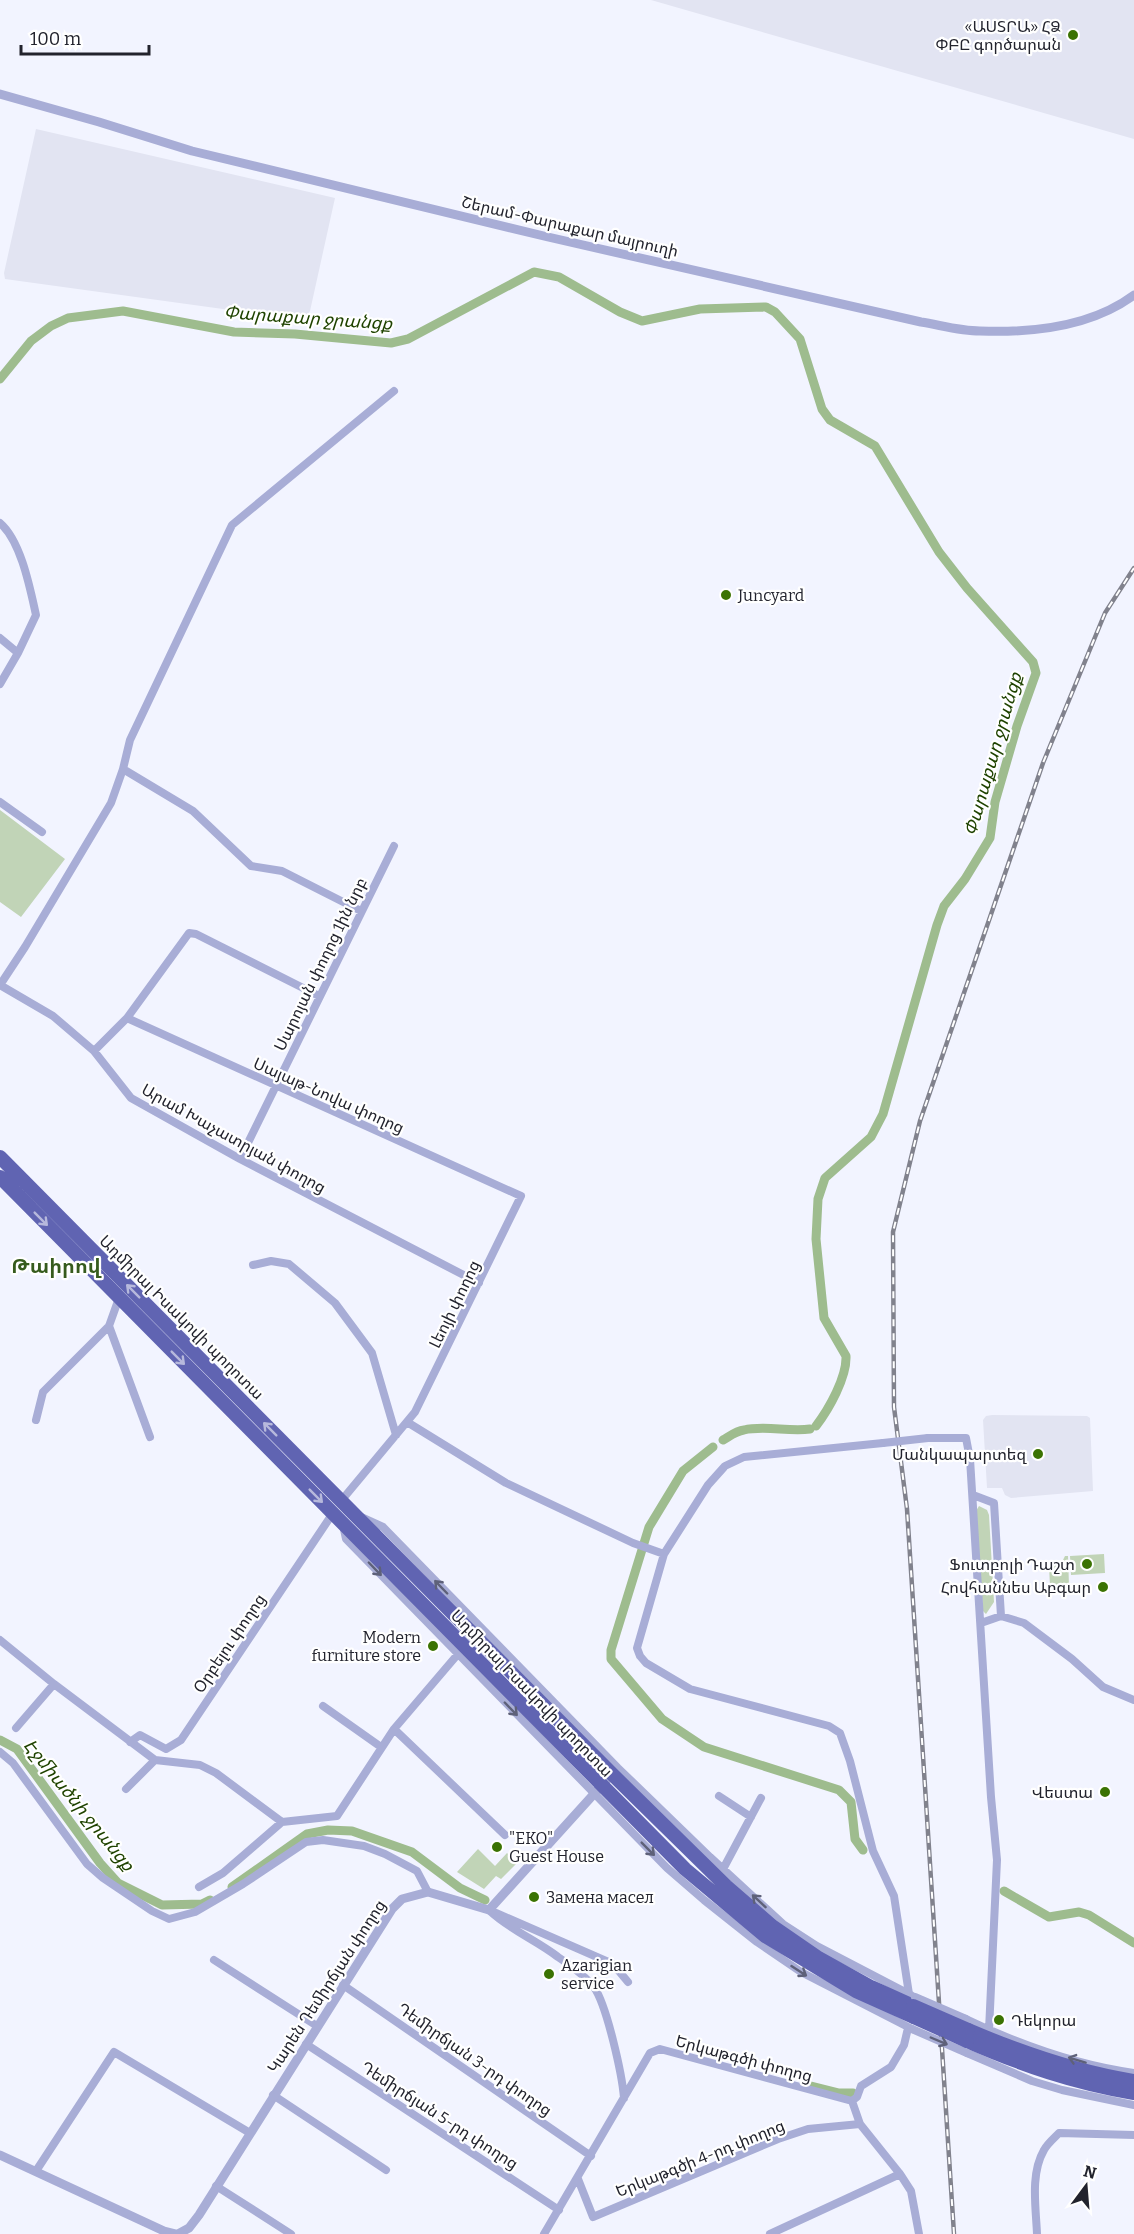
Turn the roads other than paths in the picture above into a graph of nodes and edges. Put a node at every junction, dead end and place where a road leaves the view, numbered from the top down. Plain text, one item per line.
1 (0, 94) edge
2 (1134, 295) edge
3 (394, 391) dead end
4 (0, 523) edge
5 (0, 638) edge
6 (18, 653) junction
7 (0, 684) edge
8 (123, 769) junction
9 (0, 802) edge
10 (42, 831) dead end
11 (394, 846) dead end
12 (361, 911) junction
13 (0, 985) edge
14 (319, 996) junction
15 (126, 1017) junction
16 (94, 1051) junction
17 (275, 1086) junction
18 (0, 1157) edge
19 (240, 1159) junction
20 (0, 1177) edge
21 (521, 1196) joint
22 (253, 1265) dead end
23 (479, 1283) junction
24 (119, 1298) junction
25 (109, 1326) junction
26 (36, 1420) dead end
27 (407, 1422) junction
28 (396, 1435) junction
29 (150, 1437) dead end
30 (973, 1496) junction
31 (339, 1512) junction
32 (664, 1554) junction
33 (1001, 1616) junction
34 (981, 1623) junction
35 (0, 1640) edge
36 (458, 1654) junction
37 (54, 1684) junction
38 (1134, 1700) edge
39 (323, 1706) dead end
40 (16, 1728) dead end
41 (394, 1729) junction
42 (130, 1742) junction
43 (381, 1747) junction
44 (0, 1752) edge
45 (155, 1760) junction
46 (615, 1771) junction
47 (126, 1789) dead end
48 (597, 1790) junction
49 (719, 1796) dead end
50 (761, 1798) dead end
51 (751, 1817) junction
52 (282, 1822) junction
53 (505, 1835) dead end
54 (720, 1873) junction
55 (199, 1887) dead end
56 (428, 1892) junction
57 (489, 1910) junction
58 (214, 1960) dead end
59 (628, 1982) dead end
60 (343, 1985) junction
61 (912, 2012) junction
62 (317, 2026) junction
63 (989, 2030) junction
64 (967, 2036) junction
65 (306, 2044) junction
66 (1134, 2073) edge
67 (1134, 2081) edge
68 (1134, 2093) edge
69 (273, 2095) junction
70 (625, 2100) junction
71 (852, 2101) junction
72 (1134, 2104) edge
73 (860, 2124) junction
74 (250, 2133) junction
75 (1134, 2134) edge
76 (0, 2155) edge
77 (591, 2156) junction
78 (386, 2170) dead end
79 (36, 2171) junction
80 (900, 2174) junction
81 (578, 2179) junction
82 (216, 2186) junction
83 (559, 2210) junction
84 (177, 2234) edge
85 (291, 2234) edge
86 (544, 2234) edge
87 (770, 2234) edge
88 (919, 2234) edge
89 (1037, 2234) edge

1 - 2 street, Շերամ-Փարաքար մայրուղի
3 - 8 street
4 - 6 street
5 - 6 street
6 - 7 street
8 - 12 street
8 - 13 street
9 - 10 street
11 - 12 street, Սարոյան փողոց 1ին նրբ
12 - 14 street, Սարոյան փողոց 1ին նրբ
13 - 16 street, Արամ Խաչատրյան փողոց
14 - 15 street
14 - 17 street, Սարոյան փողոց 1ին նրբ
15 - 16 street
15 - 17 street, Սայաթ-Նովա փողոց
16 - 19 street, Արամ Խաչատրյան փողոց
17 - 19 street, Սարոյան փողոց 1ին նրբ
17 - 21 street, Սայաթ-Նովա փողոց
31 -> 18 highway, Ադմիրալ Իսակովի պողոտա
19 - 23 street, Արամ Խաչատրյան փողոց
20 -> 24 highway, Ադմիրալ Իսակովի պողոտա
21 - 23 street, Լեոյի փողոց
22 - 28 street
23 - 27 street, Լեոյի փողոց
24 - 25 street
24 -> 31 highway, Ադմիրալ Իսակովի պողոտա
25 - 26 street
25 - 29 street
27 - 28 street, Լեոյի փողոց
27 - 32 street
28 - 31 street, Լեոյի փողոց
30 - 32 street, bridge
30 - 33 street
30 - 34 street
31 -> 36 street
31 - 42 street, Օրբելու փողոց
46 -> 31 highway, Ադմիրալ Իսակովի պողոտա
31 - 48 highway, Ադմիրալ Իսակովի պողոտա
32 - 61 street
33 - 34 street
33 - 38 street
34 - 63 street
35 - 37 street
36 - 41 street
36 -> 48 street
37 - 40 street
37 - 42 street
39 - 43 street
41 - 43 street
41 - 53 street
42 - 45 street
43 - 52 street
44 - 56 street
45 - 47 street
45 - 52 street
46 - 48 street
46 - 54 highway, Ադմիրալ Իսակովի պողոտա
48 - 57 street
48 -> 61 highway, Ադմիրալ Իսակովի պողոտա
49 - 51 street
50 - 51 street
51 - 54 street
52 - 55 street
61 -> 54 highway, Ադմիրալ Իսակովի պողոտա
56 - 57 street
56 - 60 street, Կարեն Դեմիրճյան փողոց
57 - 59 street
57 - 70 street
58 - 62 street
60 - 62 street, Կարեն Դեմիրճյան փողոց
60 - 77 street, Դեմիրճյան 3-րդ փողոց
61 - 64 highway, Ադմիրալ Իսակովի պողոտա, bridge
61 - 64 street, bridge
61 - 71 street
62 - 65 street, Կարեն Դեմիրճյան փողոց
63 - 64 street
66 -> 63 street
64 - 67 highway, Ադմիրալ Իսակովի պողոտա
64 - 68 highway, Ադմիրալ Իսակովի պողոտա
64 - 72 street
65 - 69 street, Կարեն Դեմիրճյան փողոց
65 - 83 street, Դեմիրճյան 5-րդ փողոց
69 - 74 street, Կարեն Դեմիրճյան փողոց
69 - 78 street
70 - 71 street, Երկաթգծի փողոց
70 - 77 street, Երկաթգծի փողոց
71 - 73 street
73 - 80 street
73 - 81 street, Երկաթգծի 4-րդ փողոց
74 - 79 street
74 - 82 street, Կարեն Դեմիրճյան փողոց
75 - 89 street
76 - 79 street
77 - 81 street, Երկաթգծի փողոց
79 - 84 street
80 - 87 street
80 - 88 street
81 - 83 street, Երկաթգծի փողոց
82 - 84 street, Կարեն Դեմիրճյան փողոց
82 - 85 street
83 - 86 street, Երկաթգծի փողոց

